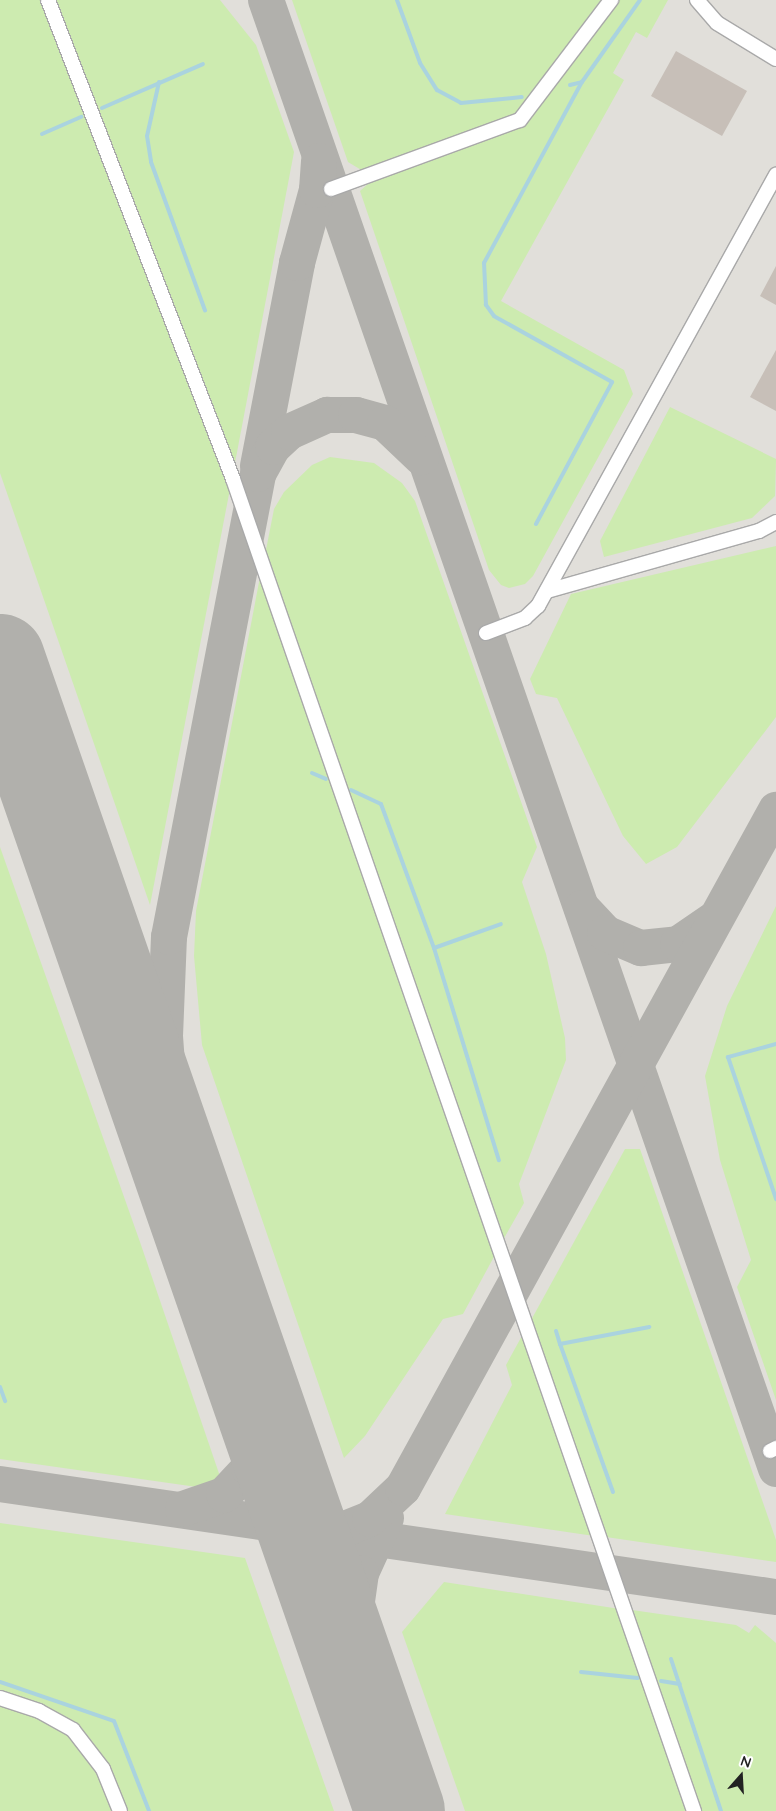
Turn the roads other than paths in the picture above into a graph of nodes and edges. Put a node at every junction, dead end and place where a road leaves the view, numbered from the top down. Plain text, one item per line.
1 (48, 0) edge
2 (611, 0) edge
3 (697, 0) edge
4 (776, 59) edge
5 (776, 174) edge
6 (331, 189) dead end
7 (776, 522) edge
8 (547, 591) junction
9 (486, 633) dead end
10 (0, 1698) edge
11 (120, 1811) edge
12 (694, 1811) edge

1 - 12 lane
2 - 6 lane
3 - 4 lane
5 - 8 lane
7 - 8 lane
8 - 9 lane
10 - 11 lane

